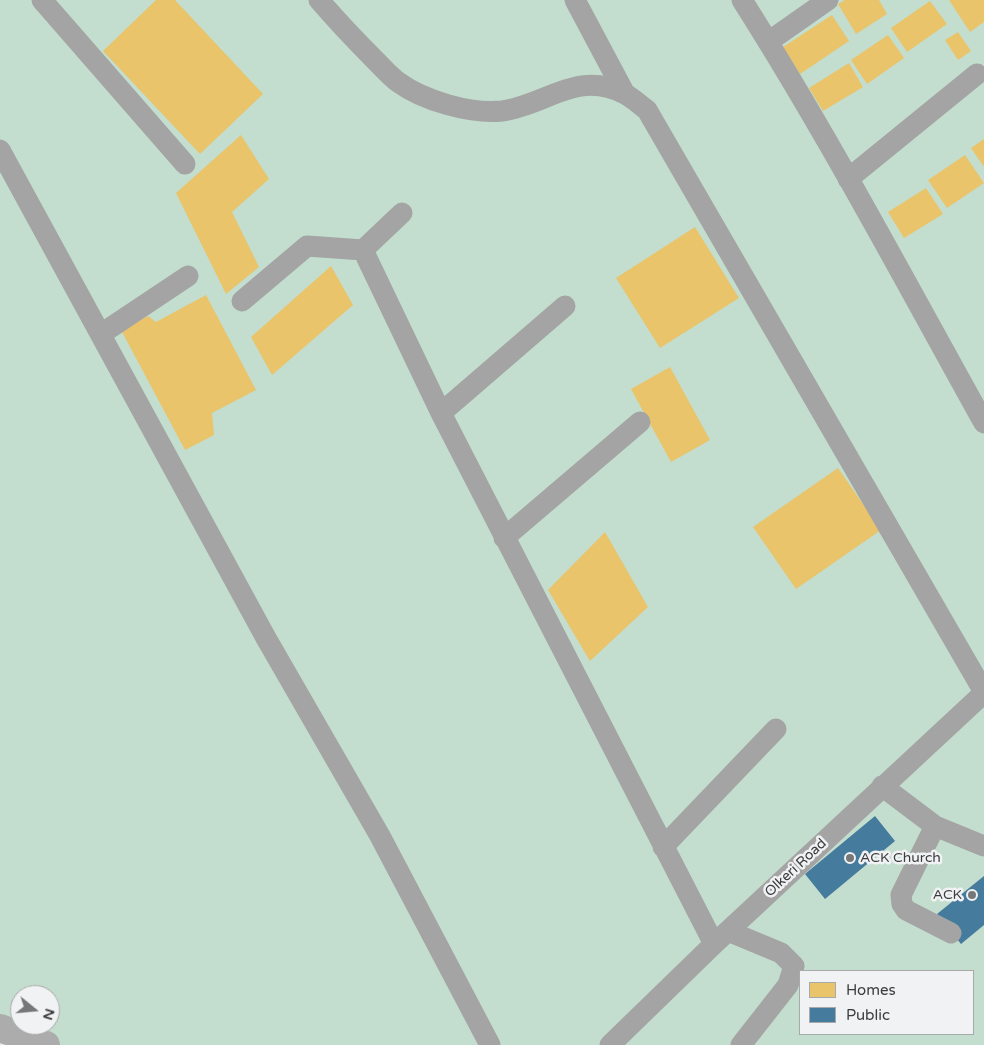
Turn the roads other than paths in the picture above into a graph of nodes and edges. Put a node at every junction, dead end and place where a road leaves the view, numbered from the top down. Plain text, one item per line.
1 (42, 0) edge
2 (319, 0) edge
3 (575, 0) edge
4 (742, 0) edge
5 (828, 0) edge
6 (768, 42) junction
7 (977, 74) dead end
8 (625, 94) junction
9 (0, 150) edge
10 (185, 164) dead end
11 (848, 180) junction
12 (402, 213) dead end
13 (363, 250) junction
14 (188, 276) dead end
15 (242, 301) dead end
16 (565, 306) dead end
17 (101, 334) junction
18 (441, 414) junction
19 (640, 422) dead end
20 (984, 423) edge
21 (504, 538) junction
22 (984, 693) edge
23 (776, 729) dead end
24 (882, 786) junction
25 (934, 826) junction
26 (984, 846) edge
27 (663, 847) junction
28 (951, 933) dead end
29 (721, 938) junction
30 (0, 1028) edge
31 (46, 1045) edge
32 (490, 1045) edge
33 (610, 1045) edge
34 (741, 1045) edge

1 - 10 street
2 - 8 street
3 - 8 street
4 - 6 street
5 - 6 street
6 - 11 street
7 - 11 street
8 - 22 street
9 - 17 street
11 - 20 street
12 - 13 street
13 - 15 street
13 - 18 street
14 - 17 street
16 - 18 street
17 - 32 street
18 - 21 street
19 - 21 street
21 - 27 street
22 - 24 street, Olkeri Road
23 - 27 street
24 - 25 street
24 - 29 street, Olkeri Road
25 - 26 street
25 - 28 street
27 - 29 street
29 - 33 street, Olkeri Road
29 - 34 street
30 - 31 highway

